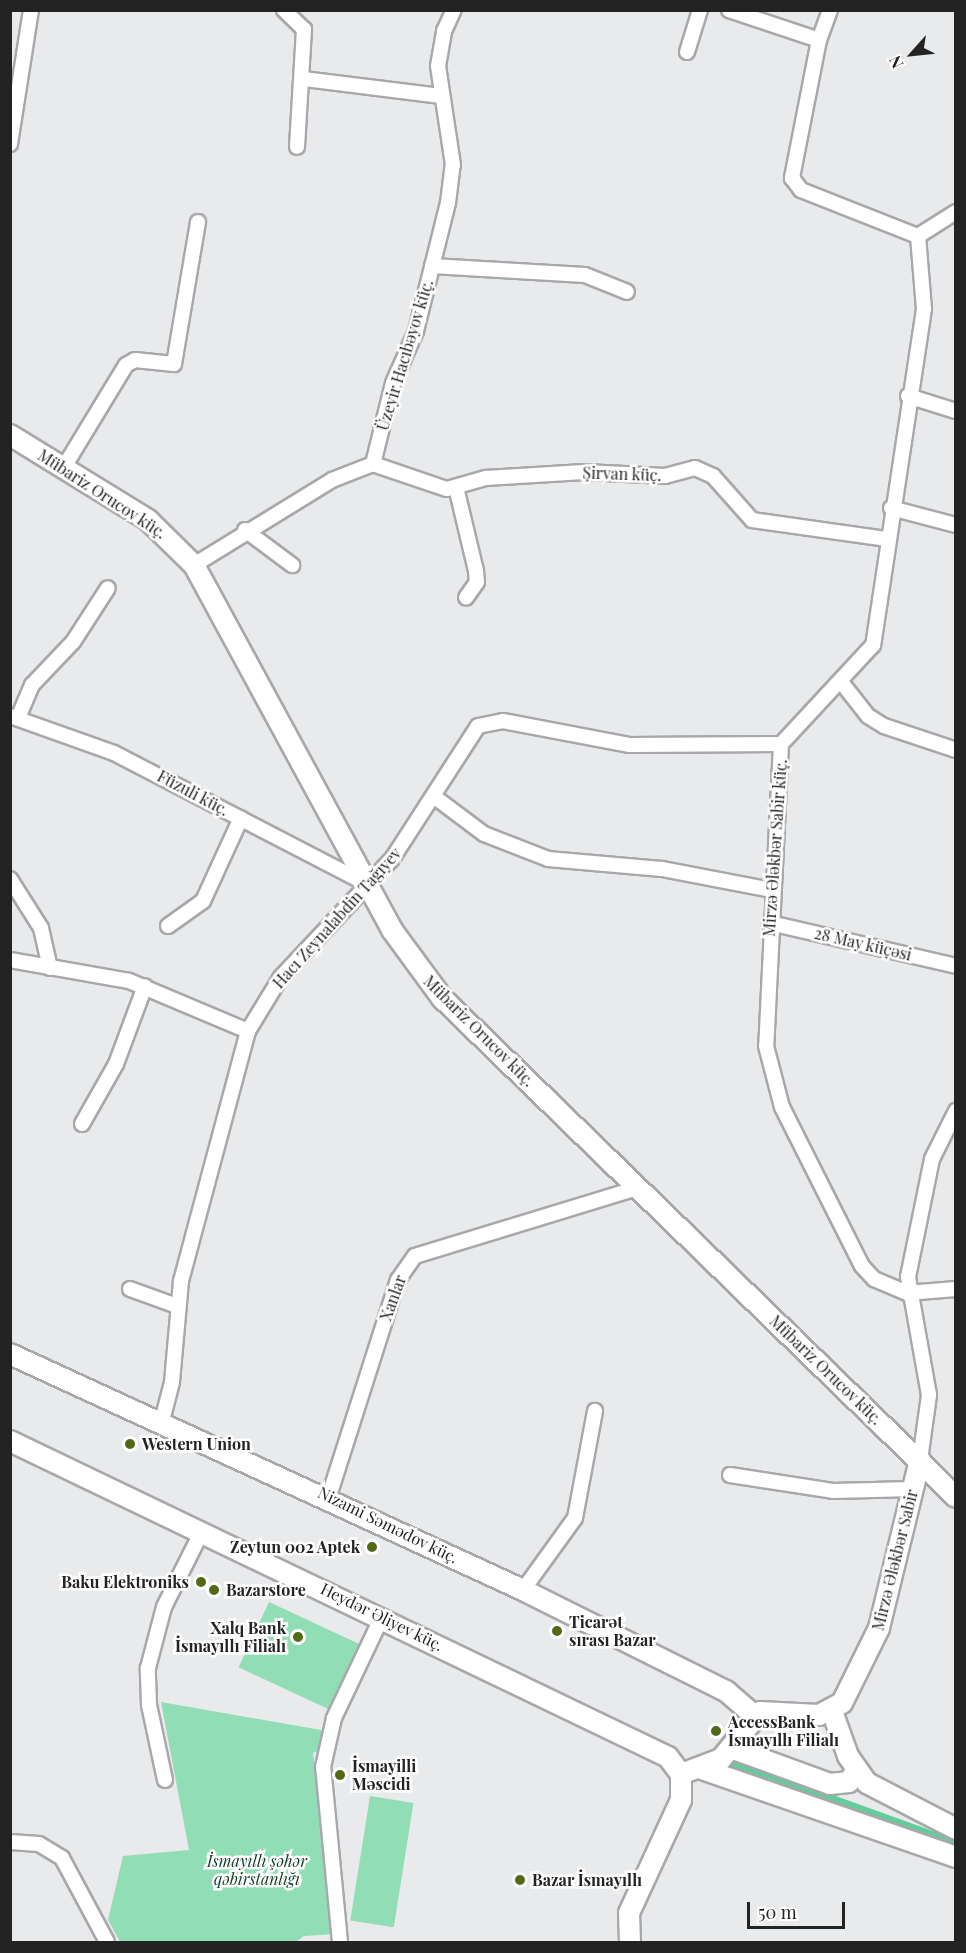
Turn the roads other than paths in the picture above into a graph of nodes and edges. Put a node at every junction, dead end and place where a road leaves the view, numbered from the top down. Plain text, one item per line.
1 (31, 10) edge
2 (284, 10) edge
3 (454, 10) edge
4 (700, 10) edge
5 (729, 10) edge
6 (830, 10) edge
7 (819, 40) junction
8 (687, 52) dead end
9 (304, 79) junction
10 (440, 96) junction
11 (10, 144) edge
12 (297, 147) dead end
13 (956, 212) edge
14 (198, 222) dead end
15 (918, 236) junction
16 (432, 266) junction
17 (627, 292) dead end
18 (909, 396) junction
19 (956, 411) edge
20 (10, 435) edge
21 (373, 464) junction
22 (64, 467) junction
23 (456, 487) junction
24 (891, 508) junction
25 (956, 525) edge
26 (245, 530) junction
27 (888, 539) junction
28 (291, 565) dead end
29 (194, 566) junction
30 (108, 588) dead end
31 (466, 598) dead end
32 (842, 683) junction
33 (14, 717) edge
34 (781, 744) junction
35 (956, 750) edge
36 (436, 798) junction
37 (241, 818) junction
38 (10, 879) edge
39 (369, 885) junction
40 (772, 890) junction
41 (770, 923) junction
42 (168, 926) dead end
43 (10, 960) edge
44 (956, 966) edge
45 (50, 968) junction
46 (145, 987) junction
47 (248, 1031) junction
48 (956, 1111) edge
49 (82, 1124) dead end
50 (638, 1188) junction
51 (130, 1288) dead end
52 (956, 1289) edge
53 (907, 1293) junction
54 (177, 1306) junction
55 (10, 1354) edge
56 (595, 1411) dead end
57 (162, 1421) junction
58 (10, 1441) edge
59 (920, 1460) junction
60 (730, 1475) dead end
61 (913, 1489) junction
62 (329, 1496) junction
63 (956, 1497) edge
64 (202, 1531) junction
65 (523, 1590) junction
66 (382, 1617) junction
67 (832, 1711) junction
68 (754, 1715) junction
69 (731, 1748) junction
70 (702, 1769) junction
71 (856, 1771) junction
72 (681, 1774) junction
73 (165, 1780) dead end
74 (956, 1829) edge
75 (10, 1842) edge
76 (956, 1857) edge
77 (629, 1941) edge
78 (107, 1942) edge
79 (340, 1942) edge

1 - 11 street
2 - 9 street
3 - 10 street, Üzeyir Hacıbəyov küç.
4 - 8 street
5 - 7 street
6 - 7 street
7 - 15 street
9 - 10 street
9 - 12 street
10 - 16 street, Üzeyir Hacıbəyov küç.
13 - 15 street
14 - 22 street
15 - 18 street, Mirzə Ələkbər Sabir küç.
16 - 17 street
16 - 21 street, Üzeyir Hacıbəyov küç.
18 - 19 street
18 - 24 street, Mirzə Ələkbər Sabir küç.
20 - 22 street, Mübariz Orucov küç.
21 - 23 street, Şirvan küç.
21 - 26 street
22 - 29 street, Mübariz Orucov küç.
23 - 27 street, Şirvan küç.
23 - 31 street
24 - 25 street
24 - 27 street, Mirzə Ələkbər Sabir küç.
26 - 28 street
26 - 29 street
27 - 32 street, Mirzə Ələkbər Sabir küç.
29 - 39 street, Mübariz Orucov küç.
30 - 33 street
32 - 34 street, Mirzə Ələkbər Sabir küç.
32 - 35 street
33 - 37 street, Füzuli küç.
34 - 36 street, Hacı Zeynalabdin Tağıyev
34 - 40 street, Mirzə Ələkbər Sabir küç.
36 - 39 street, Hacı Zeynalabdin Tağıyev
36 - 40 street
37 - 39 street, Füzuli küç.
37 - 42 street
38 - 45 street
39 - 47 street, Hacı Zeynalabdin Tağıyev
39 - 50 street, Mübariz Orucov küç.
40 - 41 street, Mirzə Ələkbər Sabir küç.
41 - 44 street, 28 May küçəsi
41 - 53 street, Mirzə Ələkbər Sabir küç.
43 - 45 street
45 - 46 street
46 - 47 street
46 - 49 street
47 - 54 street, Hacı Zeynalabdin Tağıyev
48 - 53 street
50 - 59 street, Mübariz Orucov küç.
50 - 62 street, Xanlar
51 - 54 street
52 - 53 street
53 - 59 street, Mirzə Ələkbər Sabir
54 - 57 street, Hacı Zeynalabdin Tağıyev
55 - 57 street, Nizami Səmədov küç.
56 - 65 street
57 - 62 street, Nizami Səmədov küç.
58 - 64 street, Heydər Əliyev küç.
59 - 61 street, Mirzə Ələkbər Sabir
59 - 63 street, Mübariz Orucov küç.
60 - 61 street
61 - 67 street, Mirzə Ələkbər Sabir
62 - 65 street, Nizami Səmədov küç.
64 - 66 street, Heydər Əliyev küç.
64 - 73 street
65 - 68 street, Nizami Səmədov küç.
66 - 72 street, Heydər Əliyev küç.
66 - 79 street
67 - 68 street
67 - 71 street
68 - 69 street
69 - 70 street
69 - 71 street
70 - 72 street
70 - 76 street
71 - 74 street
72 - 77 street
75 - 78 street

